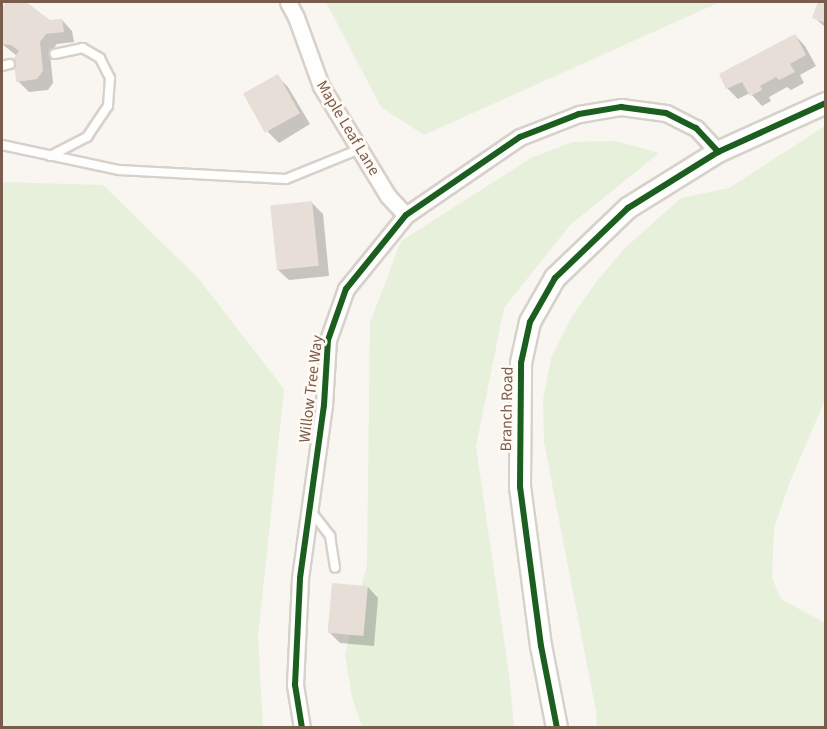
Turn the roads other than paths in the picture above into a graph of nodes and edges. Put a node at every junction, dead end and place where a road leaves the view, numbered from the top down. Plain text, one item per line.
1 (288, 2) edge
2 (54, 54) dead end
3 (825, 103) edge
4 (2, 145) edge
5 (360, 149) junction
6 (718, 152) junction
7 (50, 156) junction
8 (406, 215) junction
9 (309, 508) junction
10 (335, 568) dead end
11 (302, 728) edge
12 (557, 728) edge

1 - 5 street, Maple Leaf Lane
2 - 7 lane
3 - 6 street, Branch Road
4 - 7 lane
5 - 7 lane
5 - 8 street, Maple Leaf Lane
6 - 8 street, Willow Tree Way
6 - 12 street, Branch Road
8 - 9 street, Willow Tree Way
9 - 10 lane
9 - 11 street, Willow Tree Way

